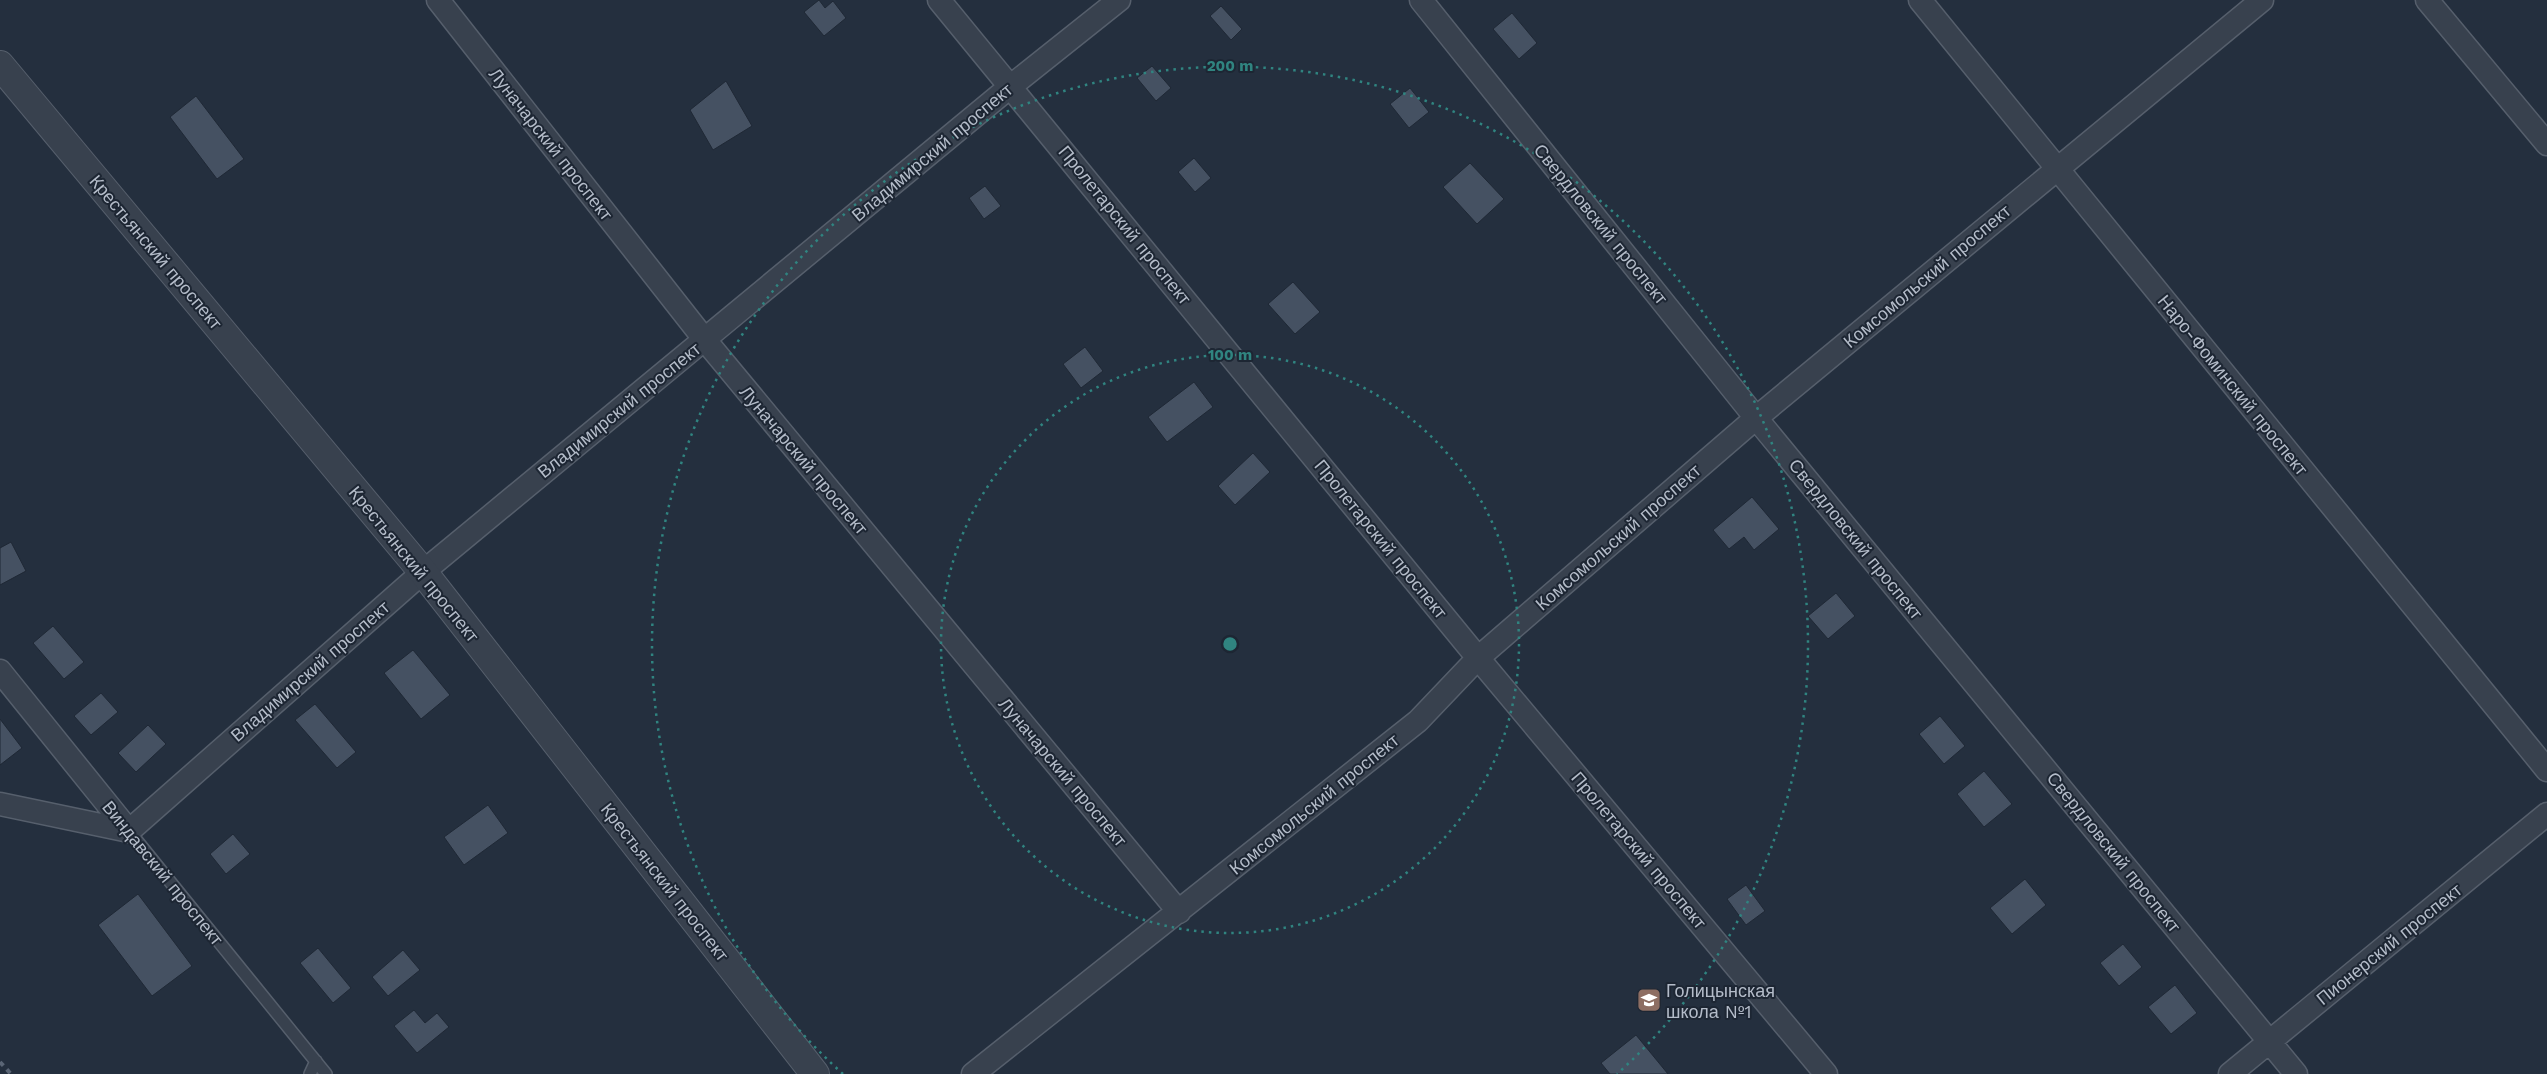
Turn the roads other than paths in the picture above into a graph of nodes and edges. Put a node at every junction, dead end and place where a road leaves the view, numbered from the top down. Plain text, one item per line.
1 (438, 0) edge
2 (939, 0) edge
3 (1119, 0) edge
4 (1421, 0) edge
5 (1920, 0) edge
6 (2262, 0) edge
7 (2427, 0) edge
8 (0, 65) edge
9 (1011, 86) junction
10 (2547, 144) edge
11 (2056, 168) junction
12 (705, 340) junction
13 (1756, 418) junction
14 (422, 572) junction
15 (1478, 658) junction
16 (0, 672) edge
17 (2547, 770) edge
18 (0, 804) edge
19 (2547, 814) edge
20 (128, 831) junction
21 (1179, 912) junction
22 (2270, 1042) junction
23 (316, 1062) junction
24 (310, 1074) edge
25 (326, 1074) edge
26 (815, 1074) edge
27 (973, 1074) edge
28 (1826, 1074) edge
29 (2230, 1074) edge
30 (2296, 1074) edge

1 - 12 street, Луначарский проспект
2 - 9 street, Пролетарский проспект
3 - 9 street, Владимирский проспект
4 - 13 street, Свердловский проспект
5 - 11 street, Наро-Фоминский проспект
6 - 11 street, Комсомольский проспект
7 - 10 street
8 - 14 street, Крестьянский проспект
9 - 12 street, Владимирский проспект
9 - 15 street, Пролетарский проспект
11 - 13 street, Комсомольский проспект
11 - 17 street, Наро-Фоминский проспект
12 - 14 street, Владимирский проспект
12 - 21 street, Луначарский проспект
13 - 15 street, Комсомольский проспект
13 - 22 street, Свердловский проспект
14 - 20 street, Владимирский проспект
14 - 26 street, Крестьянский проспект
15 - 21 street, Комсомольский проспект
15 - 28 street, Пролетарский проспект
16 - 20 street, Виндавский проспект
18 - 20 street
19 - 22 street, Пионерский проспект
20 - 23 lane, Виндавский проспект
21 - 27 street, Комсомольский проспект
22 - 29 street, Пионерский проспект
22 - 30 street, Свердловский проспект
23 - 24 lane
23 - 25 lane, Виндавский проспект

